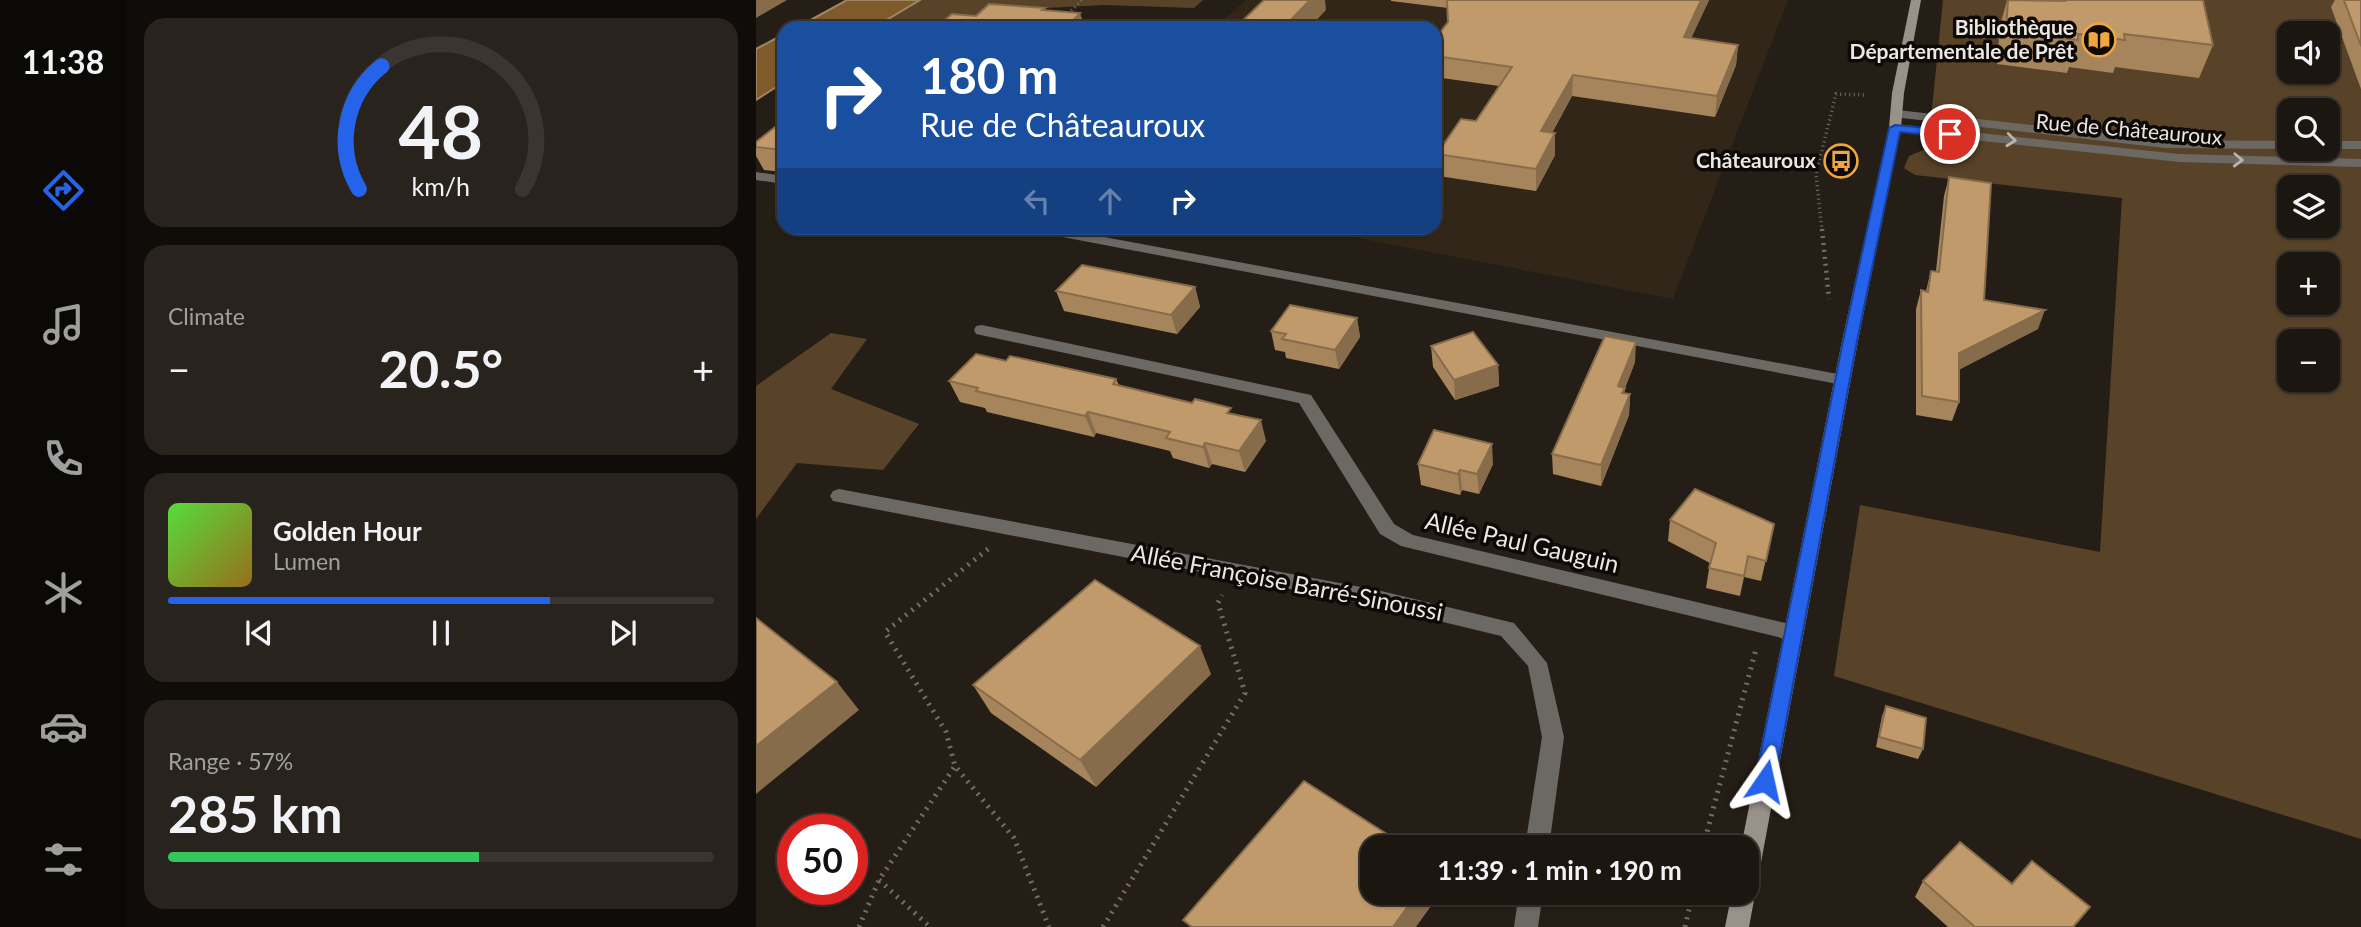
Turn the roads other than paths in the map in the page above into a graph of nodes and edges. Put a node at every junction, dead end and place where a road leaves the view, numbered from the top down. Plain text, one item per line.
1 (1916, 0) edge
2 (1896, 121) junction
3 (2277, 145) edge
4 (2340, 145) edge
5 (2361, 145) edge
6 (2361, 163) edge
7 (756, 176) edge
8 (777, 179) edge
9 (1073, 235) edge
10 (982, 330) dead end
11 (1843, 380) junction
12 (839, 496) dead end
13 (1794, 633) junction
14 (1539, 835) edge
15 (1755, 835) edge
16 (1529, 905) edge
17 (1741, 905) edge
18 (1526, 927) edge
19 (1737, 927) edge

1 - 2 main road
2 - 3 street, Rue de Châteauroux
2 -> 6 street, Rue de Châteauroux
2 - 11 main road
4 - 5 street
7 - 8 street
9 - 11 street
10 - 13 street, Allée Paul Gauguin
11 - 13 main road
12 - 14 street, Allée Françoise Barré-Sinoussi
13 - 15 main road
16 - 18 street
17 - 19 main road

